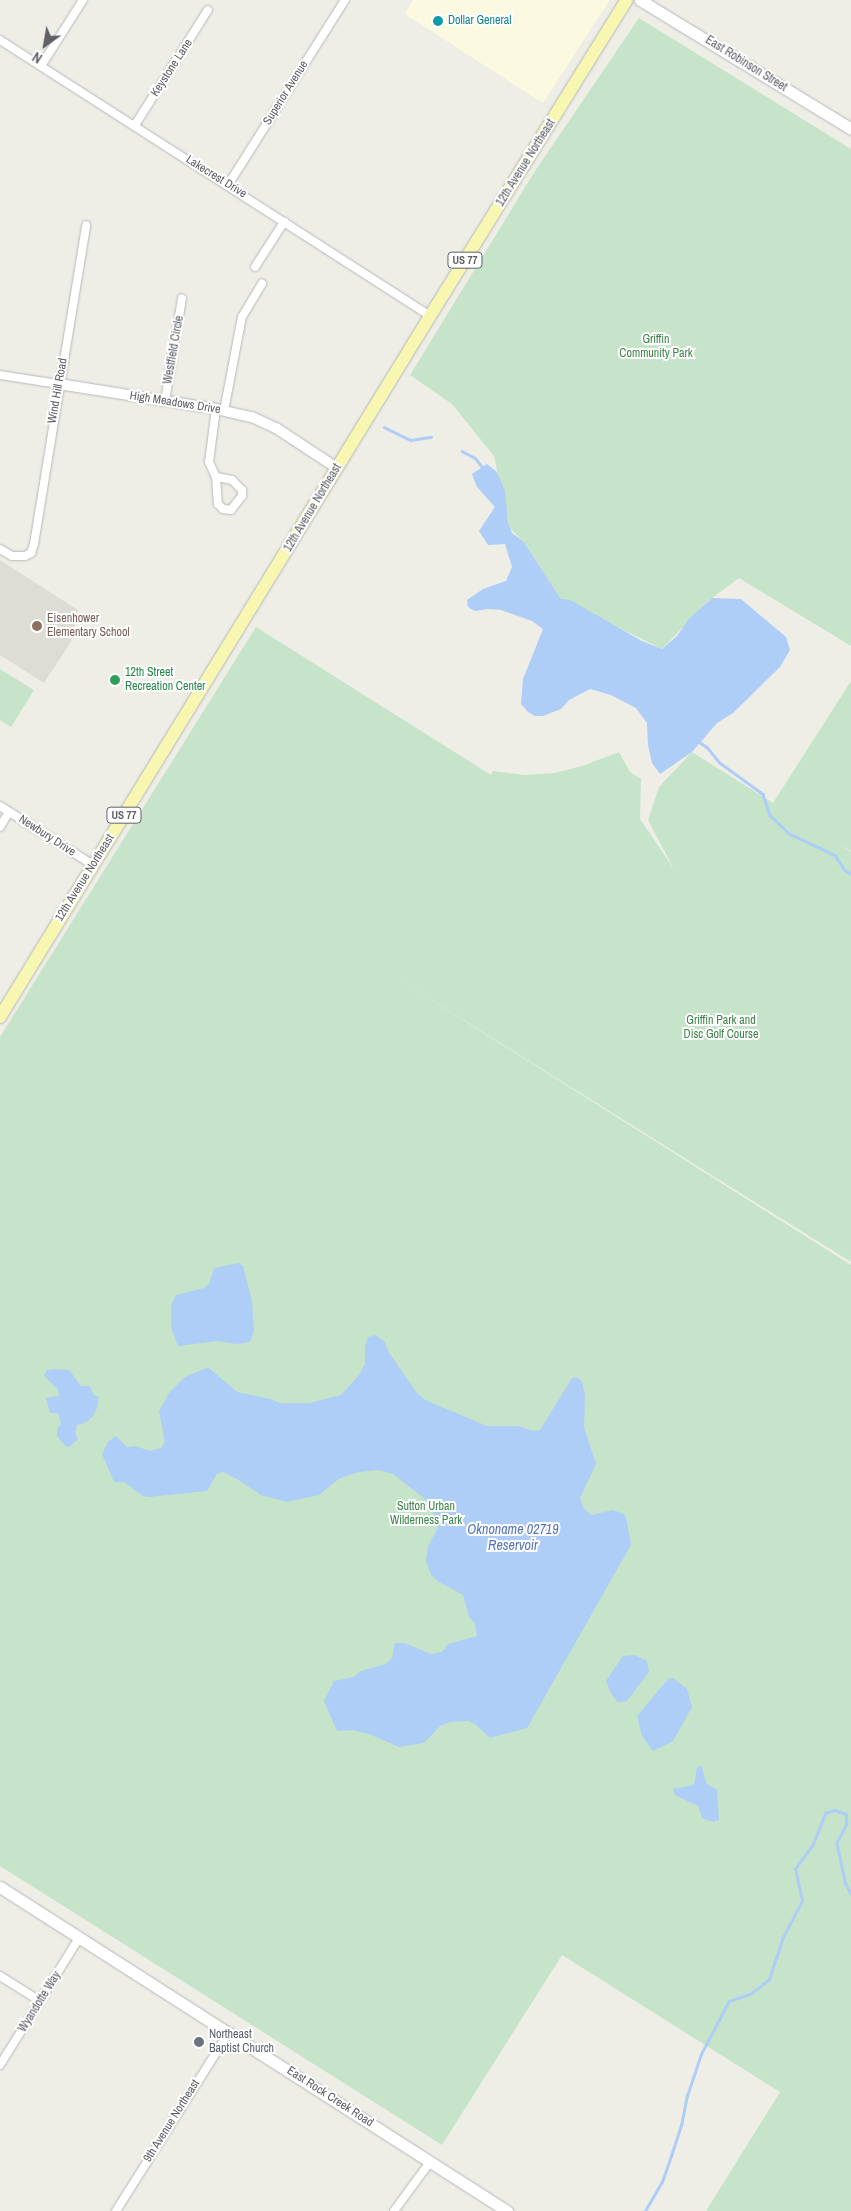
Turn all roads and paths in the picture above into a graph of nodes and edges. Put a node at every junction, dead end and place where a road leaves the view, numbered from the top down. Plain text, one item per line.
1 (84, 0) edge
2 (345, 0) edge
3 (627, 0) edge
4 (640, 0) edge
5 (208, 10) dead end
6 (0, 40) edge
7 (41, 66) junction
8 (135, 125) junction
9 (851, 129) edge
10 (228, 185) junction
11 (284, 222) junction
12 (86, 225) dead end
13 (255, 267) dead end
14 (262, 284) dead end
15 (182, 298) dead end
16 (430, 316) junction
17 (0, 375) edge
18 (59, 384) junction
19 (165, 401) junction
20 (220, 410) junction
21 (337, 468) junction
22 (216, 477) junction
23 (0, 549) edge
24 (0, 806) edge
25 (9, 812) junction
26 (0, 827) edge
27 (93, 865) junction
28 (0, 1016) edge
29 (0, 1887) edge
30 (79, 1938) junction
31 (0, 1976) edge
32 (40, 2001) junction
33 (229, 2032) junction
34 (0, 2065) edge
35 (430, 2162) junction
36 (116, 2211) edge
37 (394, 2211) edge
38 (507, 2211) edge

1 - 7 street
2 - 10 street, Superior Avenue
3 - 16 main road, 12th Avenue Northeast / US 77
4 - 9 main road, East Robinson Street
5 - 8 street, Keystone Lane
6 - 7 street, Lakecrest Drive
7 - 8 street, Lakecrest Drive
8 - 10 street, Lakecrest Drive
10 - 11 street, Lakecrest Drive
11 - 13 street
11 - 16 street, Lakecrest Drive
12 - 18 street, Wind Hill Road
14 - 20 street
15 - 19 street, Westfield Circle
16 - 21 main road, 12th Avenue Northeast / US 77
17 - 18 street, High Meadows Drive
18 - 19 street, High Meadows Drive
18 - 23 street, Wind Hill Road
19 - 20 street, High Meadows Drive
20 - 21 street, High Meadows Drive
20 - 22 street
21 - 27 main road, 12th Avenue Northeast / US 77
22 - 22 street
24 - 25 street, Newbury Drive
25 - 26 street
25 - 27 street, Newbury Drive
27 - 28 main road, 12th Avenue Northeast / US 77
29 - 30 main road, East Rock Creek Road
30 - 32 street, Wyandotte Way
30 - 33 main road, East Rock Creek Road
31 - 32 street
32 - 34 street, Wyandotte Way
33 - 35 main road, East Rock Creek Road
33 - 36 street, 9th Avenue Northeast
35 - 37 street
35 - 38 main road, East Rock Creek Road

